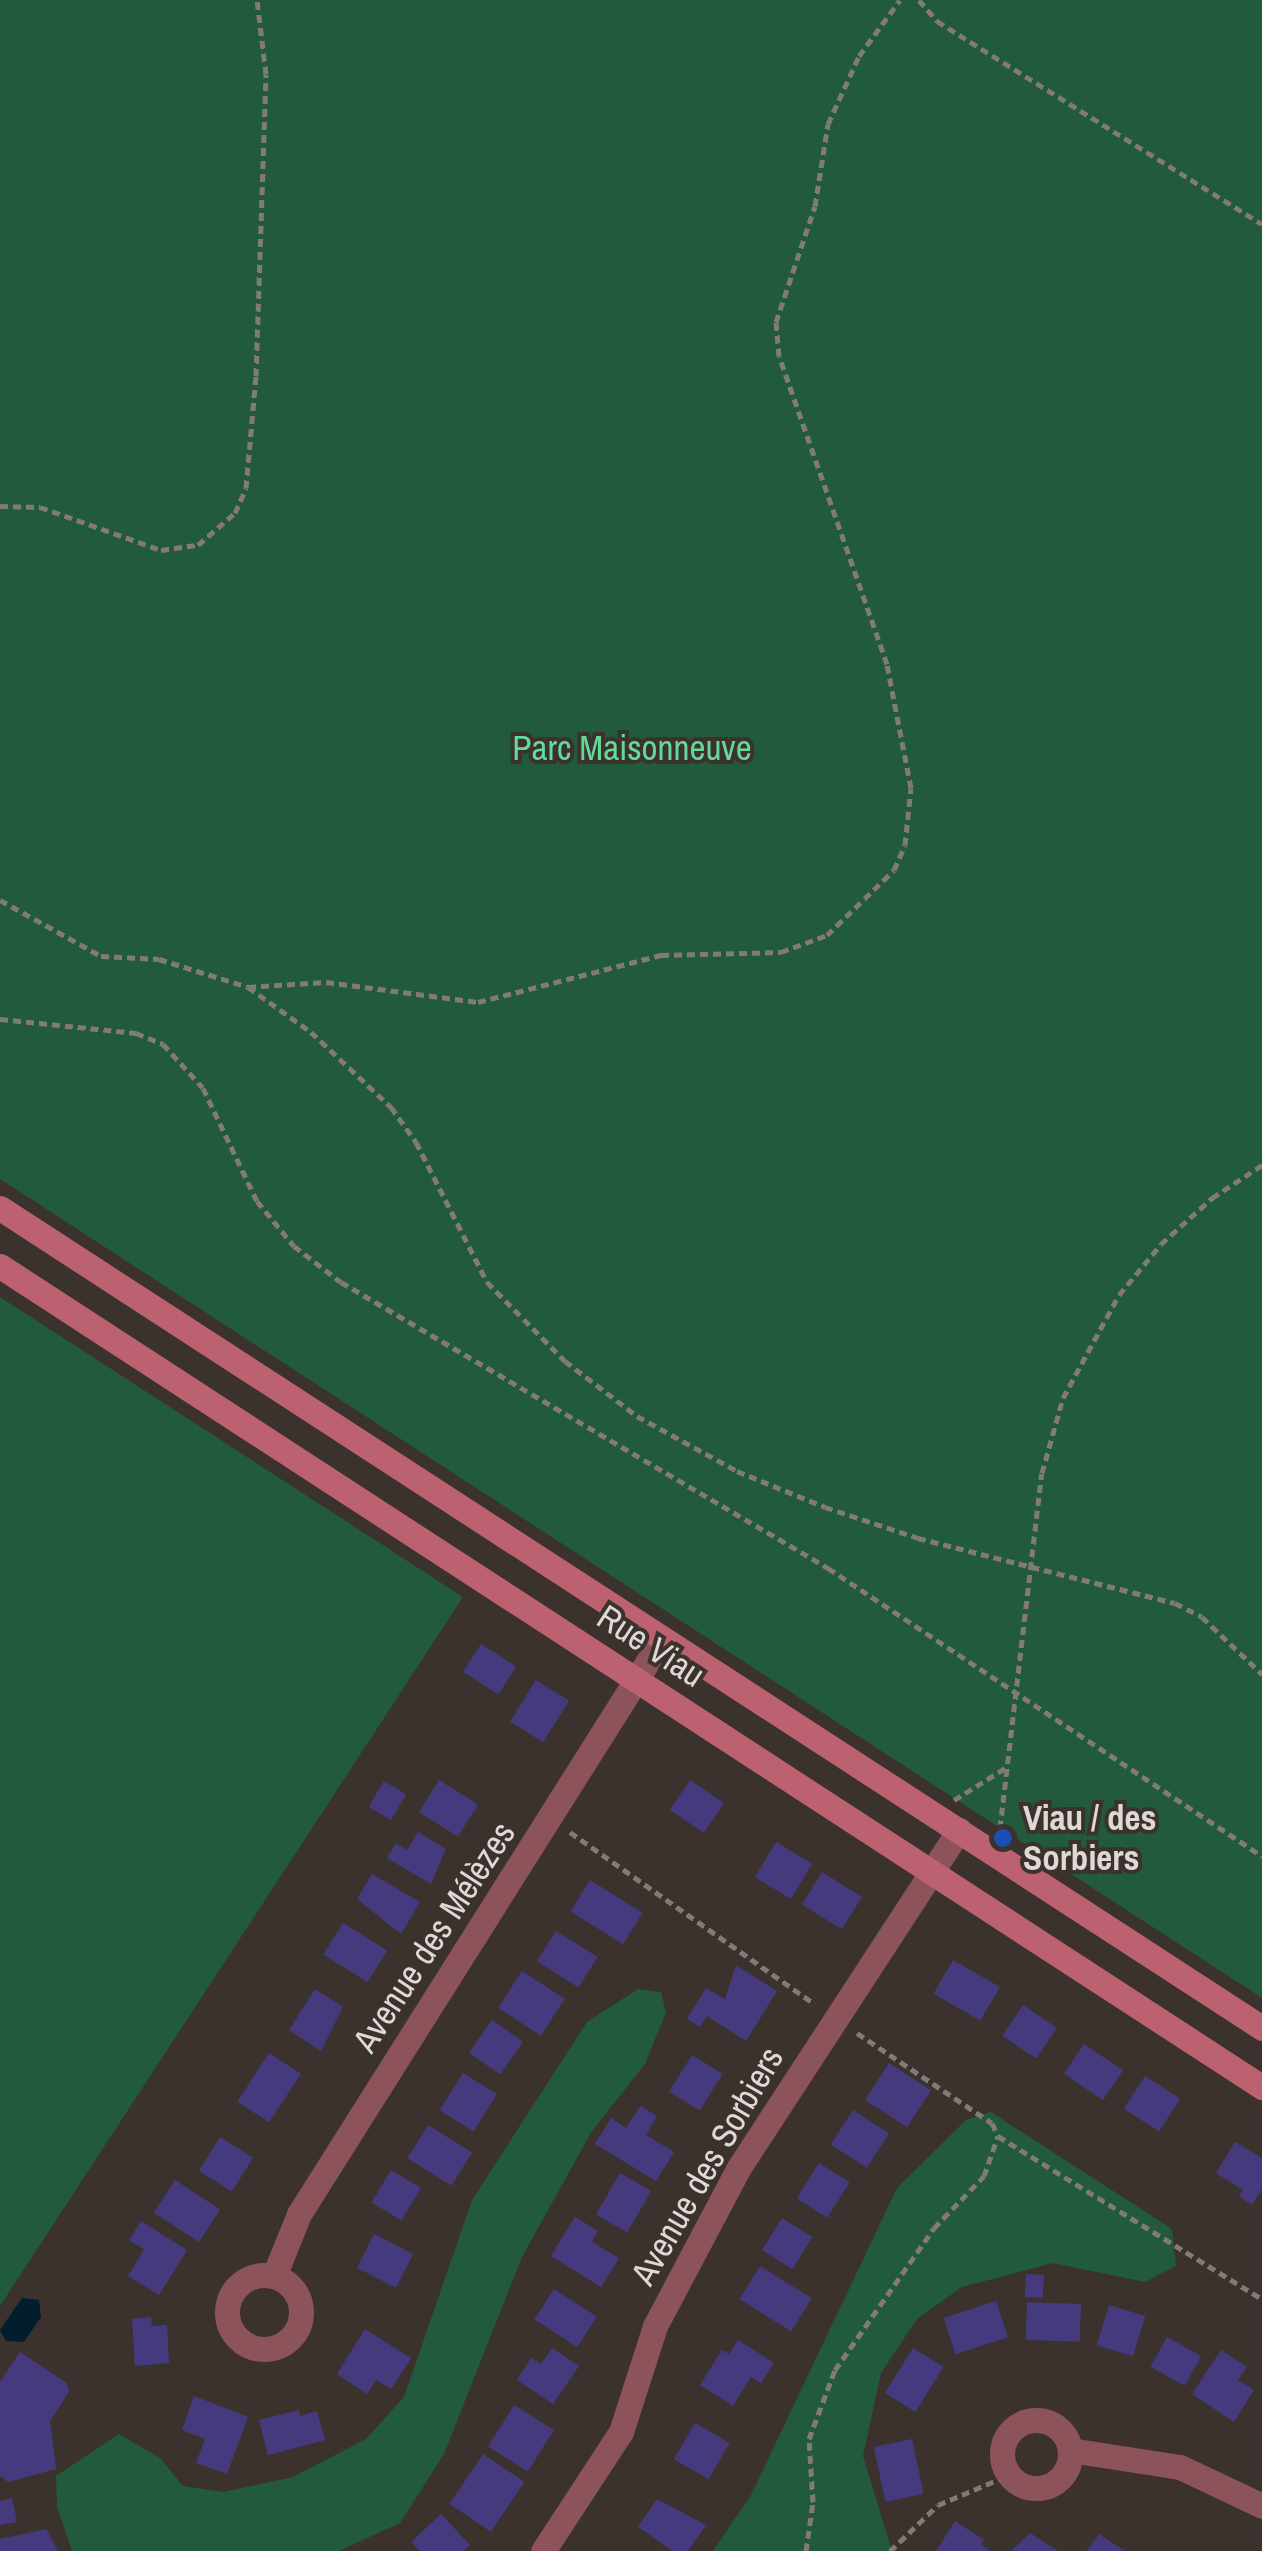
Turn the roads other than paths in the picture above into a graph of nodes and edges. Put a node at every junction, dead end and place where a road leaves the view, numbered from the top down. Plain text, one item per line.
1 (0, 1208) edge
2 (0, 1266) edge
3 (662, 1639) junction
4 (638, 1680) junction
5 (959, 1830) junction
6 (932, 1870) junction
7 (1262, 2028) edge
8 (1262, 2087) edge
9 (274, 2276) dead end
10 (1070, 2450) junction
11 (1262, 2506) edge
12 (543, 2551) edge

1 - 3 main road, Rue Viau
2 - 4 main road, Rue Viau
3 - 4 street, Avenue des Mélèzes
3 - 5 main road, Rue Viau
4 - 6 main road, Rue Viau
4 - 9 street, Avenue des Mélèzes
5 - 6 street, Avenue des Sorbiers
5 - 7 main road, Rue Viau
6 - 8 main road, Rue Viau
6 - 12 street, Avenue des Sorbiers
10 - 10 street
10 - 11 street

